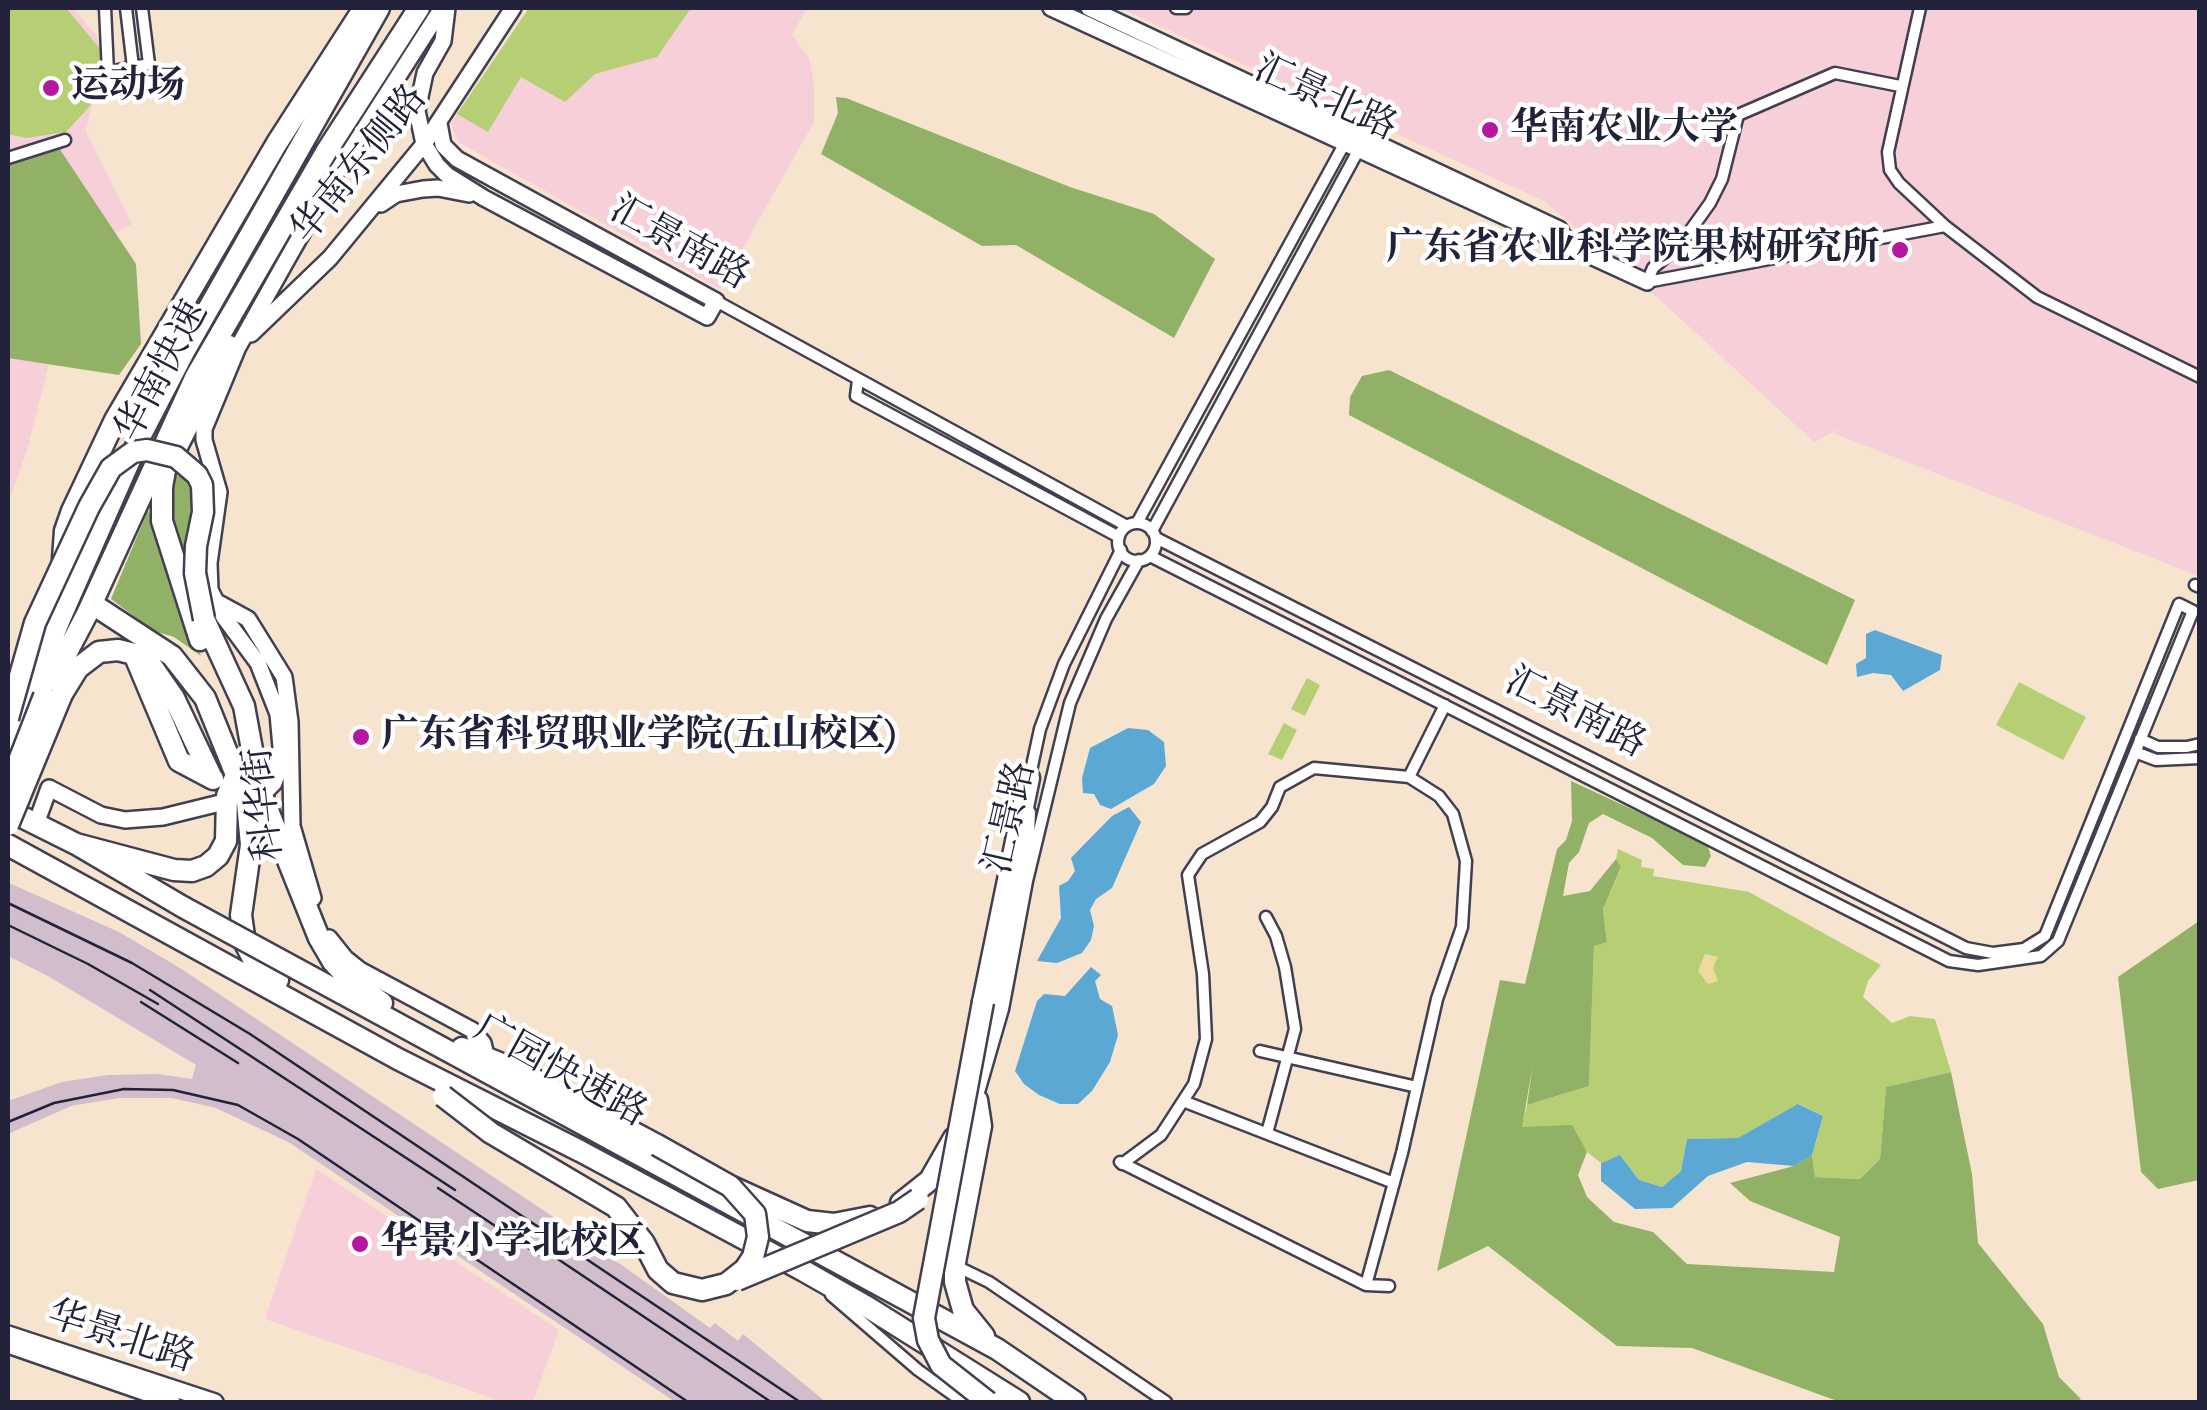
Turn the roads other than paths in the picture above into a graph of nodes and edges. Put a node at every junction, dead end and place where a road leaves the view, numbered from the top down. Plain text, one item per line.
1 (106, 8) edge
2 (126, 8) edge
3 (142, 8) edge
4 (364, 8) edge
5 (379, 8) edge
6 (419, 8) edge
7 (445, 8) edge
8 (513, 8) edge
9 (1051, 8) edge
10 (1088, 8) edge
11 (1176, 8) edge
12 (1186, 8) edge
13 (1920, 8) edge
14 (133, 67) junction
15 (1900, 86) junction
16 (439, 122) junction
17 (64, 140) dead end
18 (1352, 142) junction
19 (424, 144) junction
20 (8, 158) edge
21 (484, 198) junction
22 (360, 223) junction
23 (1945, 226) junction
24 (262, 266) junction
25 (1647, 282) junction
26 (716, 302) junction
27 (238, 347) junction
28 (2200, 377) edge
29 (1128, 529) junction
30 (1154, 534) junction
31 (1120, 550) junction
32 (1144, 558) junction
33 (63, 559) dead end
34 (97, 607) dead end
35 (210, 610) junction
36 (2186, 628) junction
37 (2200, 632) edge
38 (229, 676) junction
39 (53, 695) junction
40 (1445, 705) junction
41 (8, 718) edge
42 (2140, 739) junction
43 (2200, 744) edge
44 (8, 748) edge
45 (2135, 752) junction
46 (2200, 758) edge
47 (8, 764) edge
48 (1409, 777) junction
49 (1029, 778) junction
50 (49, 788) junction
51 (8, 789) edge
52 (267, 790) dead end
53 (232, 800) junction
54 (8, 810) edge
55 (8, 824) edge
56 (36, 824) junction
57 (8, 844) edge
58 (76, 844) junction
59 (1266, 917) dead end
60 (432, 1042) junction
61 (1260, 1051) dead end
62 (486, 1055) junction
63 (1288, 1056) junction
64 (398, 1059) junction
65 (1417, 1087) junction
66 (971, 1100) junction
67 (1184, 1101) junction
68 (1267, 1134) junction
69 (580, 1151) junction
70 (1394, 1183) junction
71 (730, 1186) junction
72 (917, 1196) junction
73 (955, 1266) junction
74 (804, 1272) junction
75 (726, 1284) junction
76 (1366, 1285) junction
77 (1390, 1286) dead end
78 (8, 1334) edge
79 (8, 1345) edge
80 (997, 1349) junction
81 (172, 1402) edge
82 (215, 1402) edge
83 (963, 1402) edge
84 (988, 1402) edge
85 (1020, 1402) edge
86 (1075, 1402) edge
87 (1166, 1402) edge

1 - 14 street
2 - 14 street
3 - 14 street
4 - 33 highway
5 - 44 highway, 华南快速
6 - 24 highway, 华南快速
7 - 19 street
7 - 27 street, 华南东侧路
8 - 16 street, 华南东侧路
9 - 18 street, 汇景北路
10 - 18 street, 汇景北路
11 - 12 street
13 - 15 street
15 - 23 street
15 - 25 street
16 - 19 street, 华南东侧路
16 - 26 street, 汇景南路
17 - 20 street
18 - 25 street, 汇景北路
18 - 29 street
18 - 30 street
19 - 21 street
19 - 22 street, 华南东侧路
21 - 22 street
21 - 26 street, 汇景南路
22 - 27 street, 华南东侧路
23 - 25 street
23 - 28 street
24 - 38 highway
24 - 39 highway, 华南快速
26 - 29 street, 汇景南路
27 - 35 street, 华南东侧路
29 - 30 street, 汇景南路
29 - 31 street
30 - 32 street, 汇景路
30 - 36 street, 汇景南路
31 - 32 street, 汇景南路
31 - 49 street, 汇景路
32 - 40 street, 汇景南路
32 - 66 street, 汇景路
34 - 53 highway
35 - 38 highway
35 - 41 highway, bridge
35 - 52 street
35 - 62 street, 科华街
36 - 37 street
36 - 42 street
38 - 60 highway
39 - 51 highway, 华南快速, bridge
39 - 53 highway
39 - 55 highway, bridge
40 - 45 street, 汇景南路
40 - 48 street
42 - 43 street
42 - 45 street
45 - 46 street
47 - 50 street
48 - 65 street
48 - 67 street
49 - 66 street, 汇景路
49 - 84 highway, bridge
50 - 53 street
50 - 56 street
53 - 58 highway
53 - 69 highway
54 - 56 highway, 广园快速路
56 - 58 highway, 广园快速路
57 - 64 highway, 广园快速路
58 - 60 highway, 广园快速路, bridge
59 - 63 street
60 - 62 highway
60 - 80 highway, 广园快速路
61 - 63 street
62 - 71 highway, bridge
63 - 65 street
63 - 68 street
64 - 69 highway, 广园快速路
64 - 75 highway, bridge
65 - 70 street
66 - 72 highway
66 - 73 highway
67 - 68 street
67 - 76 street
68 - 70 street
69 - 74 highway, 广园快速路
70 - 76 street
71 - 72 highway, bridge
71 - 75 highway, bridge
72 - 75 highway, bridge
73 - 80 highway
73 - 87 street
74 - 83 street
74 - 85 highway, 广园快速路
76 - 77 street
78 - 82 street, 华景北路
79 - 81 street, 华景北路
80 - 86 highway, 广园快速路

